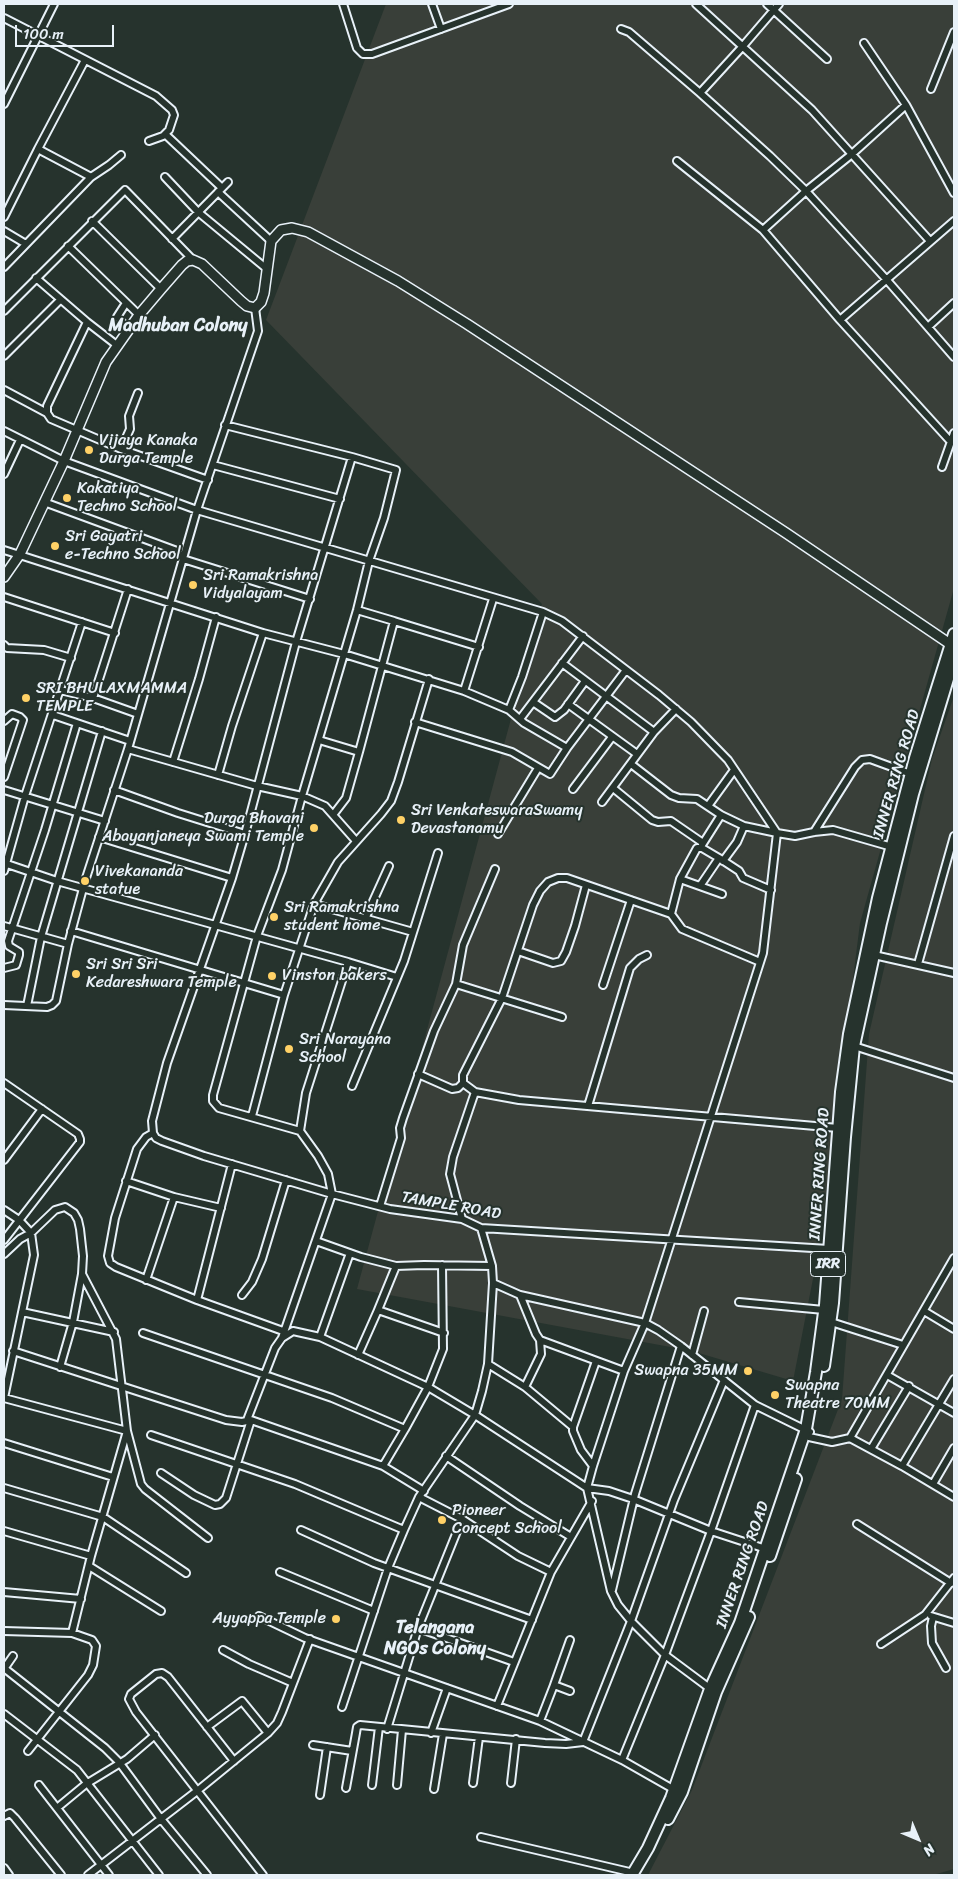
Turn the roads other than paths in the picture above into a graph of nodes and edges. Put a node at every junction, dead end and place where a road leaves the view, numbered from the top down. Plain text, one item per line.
1 (54, 4) edge
2 (343, 4) edge
3 (432, 4) edge
4 (509, 4) edge
5 (696, 4) edge
6 (767, 4) edge
7 (779, 4) edge
8 (499, 6) edge
9 (774, 10) junction
10 (4, 18) edge
11 (441, 29) junction
12 (621, 29) dead end
13 (954, 34) edge
14 (38, 36) junction
15 (864, 43) dead end
16 (744, 46) junction
17 (827, 59) dead end
18 (85, 60) junction
19 (931, 89) dead end
20 (700, 94) junction
21 (4, 104) edge
22 (906, 105) junction
23 (165, 134) junction
24 (149, 141) dead end
25 (38, 150) junction
26 (852, 154) junction
27 (121, 155) dead end
28 (677, 161) dead end
29 (91, 177) junction
30 (165, 177) dead end
31 (228, 182) dead end
32 (220, 190) junction
33 (806, 191) junction
34 (954, 193) edge
35 (198, 212) junction
36 (4, 217) edge
37 (954, 221) edge
38 (92, 222) junction
39 (763, 230) junction
40 (4, 231) edge
41 (172, 239) junction
42 (272, 241) junction
43 (930, 241) junction
44 (26, 244) junction
45 (68, 246) junction
46 (194, 260) junction
47 (4, 267) edge
48 (267, 269) junction
49 (36, 278) junction
50 (886, 279) junction
51 (161, 289) junction
52 (60, 300) junction
53 (126, 303) junction
54 (954, 303) edge
55 (254, 308) junction
56 (4, 311) edge
57 (139, 315) junction
58 (840, 320) junction
59 (88, 322) junction
60 (928, 327) junction
61 (129, 330) junction
62 (118, 346) junction
63 (4, 356) edge
64 (954, 357) edge
65 (4, 390) edge
66 (138, 393) dead end
67 (47, 413) junction
68 (225, 425) junction
69 (77, 430) junction
70 (4, 431) edge
71 (954, 433) edge
72 (20, 440) junction
73 (951, 442) junction
74 (121, 449) junction
75 (352, 457) junction
76 (64, 461) junction
77 (213, 465) junction
78 (942, 467) dead end
79 (4, 474) edge
80 (208, 480) junction
81 (340, 499) junction
82 (44, 502) junction
83 (197, 510) junction
84 (324, 549) junction
85 (4, 550) edge
86 (20, 554) junction
87 (184, 559) junction
88 (369, 561) junction
89 (4, 577) edge
90 (128, 589) junction
91 (4, 597) edge
92 (310, 598) junction
93 (493, 599) junction
94 (170, 602) junction
95 (357, 610) junction
96 (543, 612) junction
97 (216, 617) junction
98 (394, 621) junction
99 (82, 622) junction
100 (115, 633) junction
101 (263, 633) junction
102 (954, 634) edge
103 (583, 636) junction
104 (296, 642) junction
105 (479, 647) junction
106 (952, 647) edge
107 (5, 648) edge
108 (344, 654) junction
109 (71, 658) junction
110 (954, 659) edge
111 (562, 663) junction
112 (382, 666) junction
113 (626, 670) junction
114 (428, 679) junction
115 (585, 681) junction
116 (60, 690) junction
117 (464, 691) junction
118 (607, 697) junction
119 (93, 698) junction
120 (532, 702) junction
121 (568, 704) junction
122 (676, 709) junction
123 (509, 710) junction
124 (138, 714) junction
125 (53, 715) junction
126 (520, 719) junction
127 (589, 719) junction
128 (4, 721) edge
129 (415, 722) junction
130 (78, 723) junction
131 (102, 731) junction
132 (654, 732) junction
133 (612, 737) junction
134 (319, 740) junction
135 (130, 741) junction
136 (567, 748) junction
137 (128, 749) junction
138 (359, 752) junction
139 (637, 754) junction
140 (174, 762) junction
141 (631, 764) junction
142 (538, 768) junction
143 (734, 770) junction
144 (911, 774) junction
145 (218, 775) junction
146 (4, 777) edge
147 (257, 786) junction
148 (613, 788) junction
149 (573, 789) dead end
150 (4, 790) edge
151 (114, 790) junction
152 (25, 796) junction
153 (302, 796) junction
154 (602, 802) dead end
155 (52, 805) junction
156 (708, 806) junction
157 (78, 813) junction
158 (333, 815) junction
159 (721, 815) junction
160 (105, 821) junction
161 (744, 826) junction
162 (814, 832) junction
163 (777, 833) junction
164 (245, 834) junction
165 (498, 834) dead end
166 (954, 836) edge
167 (99, 837) junction
168 (356, 841) junction
169 (702, 845) junction
170 (892, 847) junction
171 (438, 853) dead end
172 (721, 859) junction
173 (951, 860) edge
174 (4, 866) edge
175 (389, 866) dead end
176 (495, 869) dead end
177 (30, 872) junction
178 (232, 878) junction
179 (680, 879) junction
180 (58, 881) junction
181 (586, 885) junction
182 (700, 886) junction
183 (84, 887) junction
184 (771, 890) junction
185 (722, 894) dead end
186 (631, 900) junction
187 (314, 904) junction
188 (671, 914) junction
189 (365, 919) junction
190 (215, 925) junction
191 (4, 926) edge
192 (12, 929) junction
193 (71, 931) junction
194 (413, 932) junction
195 (257, 936) junction
196 (41, 937) junction
197 (68, 944) junction
198 (299, 948) junction
199 (518, 951) junction
200 (647, 955) dead end
201 (874, 955) junction
202 (348, 962) junction
203 (760, 962) junction
204 (918, 964) junction
205 (4, 968) edge
206 (198, 970) junction
207 (954, 973) edge
208 (397, 977) junction
209 (244, 983) junction
210 (456, 984) junction
211 (603, 985) dead end
212 (284, 995) junction
213 (502, 998) junction
214 (4, 1005) edge
215 (28, 1006) junction
216 (562, 1017) dead end
217 (850, 1046) junction
218 (418, 1074) junction
219 (954, 1078) edge
220 (4, 1083) edge
221 (463, 1083) junction
222 (352, 1086) dead end
223 (475, 1092) junction
224 (588, 1106) junction
225 (42, 1109) junction
226 (252, 1116) junction
227 (710, 1117) junction
228 (838, 1128) junction
229 (300, 1131) junction
230 (153, 1133) junction
231 (4, 1160) edge
232 (232, 1164) junction
233 (286, 1180) junction
234 (126, 1182) junction
235 (332, 1194) junction
236 (174, 1197) junction
237 (380, 1206) junction
238 (220, 1208) junction
239 (4, 1210) edge
240 (462, 1219) junction
241 (20, 1220) junction
242 (481, 1228) junction
243 (31, 1233) junction
244 (4, 1240) edge
245 (670, 1240) junction
246 (316, 1241) junction
247 (829, 1249) junction
248 (350, 1253) junction
249 (4, 1254) edge
250 (954, 1258) edge
251 (442, 1265) junction
252 (396, 1266) junction
253 (492, 1266) junction
254 (82, 1274) junction
255 (146, 1280) junction
256 (493, 1283) junction
257 (242, 1295) dead end
258 (520, 1295) junction
259 (197, 1300) junction
260 (739, 1302) dead end
261 (378, 1310) junction
262 (824, 1310) junction
263 (704, 1311) dead end
264 (924, 1311) junction
265 (22, 1312) junction
266 (73, 1322) junction
267 (831, 1322) junction
268 (645, 1323) junction
269 (954, 1329) edge
270 (114, 1332) junction
271 (143, 1332) dead end
272 (444, 1333) junction
273 (282, 1334) junction
274 (320, 1337) junction
275 (540, 1340) junction
276 (904, 1345) junction
277 (681, 1346) junction
278 (12, 1351) junction
279 (358, 1355) junction
280 (692, 1355) junction
281 (11, 1361) junction
282 (596, 1361) junction
283 (488, 1364) junction
284 (60, 1367) junction
285 (624, 1371) junction
286 (264, 1375) junction
287 (887, 1375) junction
288 (4, 1379) edge
289 (954, 1379) edge
290 (724, 1380) junction
291 (121, 1385) junction
292 (908, 1386) junction
293 (428, 1387) junction
294 (525, 1388) junction
295 (4, 1398) edge
296 (939, 1403) junction
297 (756, 1405) junction
298 (954, 1413) edge
299 (475, 1414) junction
300 (249, 1420) junction
301 (573, 1426) junction
302 (405, 1429) junction
303 (127, 1431) junction
304 (808, 1433) junction
305 (151, 1435) dead end
306 (850, 1438) junction
307 (4, 1443) edge
308 (954, 1448) edge
309 (871, 1449) junction
310 (446, 1456) junction
311 (236, 1464) junction
312 (383, 1466) junction
313 (593, 1466) junction
314 (902, 1466) junction
315 (161, 1473) dead end
316 (113, 1477) junction
317 (933, 1484) junction
318 (4, 1488) edge
319 (587, 1488) junction
320 (421, 1494) junction
321 (954, 1497) edge
322 (634, 1499) junction
323 (592, 1501) junction
324 (669, 1514) junction
325 (103, 1517) junction
326 (462, 1520) junction
327 (858, 1524) dead end
328 (301, 1530) dead end
329 (404, 1530) junction
330 (4, 1531) edge
331 (711, 1531) junction
332 (571, 1537) junction
333 (208, 1538) dead end
334 (766, 1549) junction
335 (91, 1556) junction
336 (89, 1566) junction
337 (388, 1568) junction
338 (280, 1572) dead end
339 (551, 1572) junction
340 (186, 1573) dead end
341 (953, 1580) edge
342 (434, 1585) junction
343 (611, 1591) junction
344 (4, 1592) edge
345 (81, 1599) junction
346 (162, 1611) dead end
347 (374, 1611) junction
348 (925, 1615) junction
349 (259, 1616) dead end
350 (933, 1617) junction
351 (532, 1620) junction
352 (631, 1620) junction
353 (954, 1623) edge
354 (418, 1628) junction
355 (4, 1631) edge
356 (72, 1633) junction
357 (310, 1639) junction
358 (570, 1640) dead end
359 (881, 1644) dead end
360 (223, 1650) dead end
361 (664, 1655) junction
362 (13, 1656) dead end
363 (358, 1657) junction
364 (514, 1662) junction
365 (4, 1668) edge
366 (946, 1668) dead end
367 (403, 1672) junction
368 (293, 1683) junction
369 (554, 1685) junction
370 (447, 1688) junction
371 (570, 1691) dead end
372 (713, 1691) junction
373 (497, 1706) junction
374 (342, 1707) dead end
375 (60, 1711) junction
376 (4, 1714) edge
377 (540, 1721) junction
378 (207, 1727) junction
379 (379, 1727) junction
380 (387, 1729) junction
381 (402, 1730) junction
382 (431, 1732) junction
383 (268, 1733) junction
384 (443, 1734) junction
385 (155, 1735) junction
386 (479, 1737) junction
387 (38, 1739) junction
388 (516, 1739) junction
389 (583, 1742) junction
390 (313, 1745) dead end
391 (327, 1747) junction
392 (352, 1751) junction
393 (28, 1752) dead end
394 (622, 1760) junction
395 (234, 1761) junction
396 (119, 1762) junction
397 (473, 1783) dead end
398 (511, 1783) dead end
399 (86, 1784) junction
400 (397, 1784) dead end
401 (39, 1785) dead end
402 (372, 1785) dead end
403 (346, 1788) dead end
404 (434, 1789) dead end
405 (673, 1789) junction
406 (197, 1791) junction
407 (320, 1795) dead end
408 (57, 1808) junction
409 (4, 1816) edge
410 (161, 1818) junction
411 (481, 1837) dead end
412 (131, 1841) junction
413 (101, 1865) junction
414 (4, 1868) edge
415 (635, 1874) edge
416 (9, 1875) edge
417 (61, 1875) edge
418 (88, 1875) edge
419 (109, 1875) edge
420 (159, 1875) edge
421 (207, 1875) edge
422 (263, 1875) edge

1 - 14 street
2 - 11 street
3 - 11 street
4 - 8 street
5 - 16 street
6 - 9 street
7 - 9 street
8 - 11 street
9 - 16 street
9 - 17 street
10 - 14 street
12 - 20 street
13 - 19 street
14 - 18 street
14 - 21 street
15 - 22 street
16 - 20 street
16 - 26 street
18 - 23 street
18 - 25 street
20 - 33 street
22 - 26 street
22 - 34 street
23 - 24 street
23 - 32 street
25 - 29 street
25 - 36 street
26 - 33 street
26 - 43 street
27 - 29 street
28 - 39 street
29 - 44 street
30 - 35 street
31 - 32 street
32 - 35 street
32 - 42 street
33 - 39 street
33 - 50 street
35 - 41 street
35 - 48 street
37 - 43 street
38 - 41 street
38 - 45 street
38 - 51 street
39 - 58 street
40 - 44 street
41 - 46 street
42 - 48 street
42 - 106 street
43 - 50 street
44 - 47 street
45 - 49 street
45 - 53 street
46 - 51 street
46 - 55 street
48 - 55 street
49 - 52 street
49 - 56 street
50 - 58 street
50 - 60 street
51 - 57 street
52 - 59 street
52 - 63 street
53 - 57 street
53 - 61 street
54 - 60 street
55 - 68 street
57 - 61 street
58 - 73 street
59 - 62 street
59 - 67 street
60 - 64 street
61 - 62 street
62 - 69 street
65 - 67 street
66 - 74 street
67 - 69 street
68 - 75 street
68 - 77 street
69 - 74 street
69 - 76 street
70 - 72 street
71 - 73 street
72 - 76 street
72 - 79 street
73 - 78 street
74 - 80 street
75 - 81 street
75 - 88 street
76 - 82 street
76 - 83 street
77 - 80 street
77 - 81 street
80 - 83 street
81 - 84 street
82 - 86 street
82 - 87 street
83 - 84 street
83 - 87 street
84 - 88 street
84 - 92 street
85 - 86 street
86 - 89 street
86 - 90 street
87 - 92 street
87 - 94 street
88 - 93 street
88 - 95 street
90 - 94 street
90 - 100 street
91 - 99 street
92 - 104 street
93 - 96 street
93 - 105 street
94 - 97 street
94 - 124 street
95 - 98 street
95 - 108 street
96 - 103 street
96 - 123 street
97 - 101 street
97 - 140 street
98 - 105 street
98 - 112 street
99 - 100 street
99 - 109 street
100 - 119 street
101 - 104 street
101 - 145 street
102 - 106 main road, INNER RING ROAD / IRR
103 - 111 street
103 - 113 street
104 - 108 street
104 - 147 street
105 - 117 street
106 - 144 main road, INNER RING ROAD / IRR
107 - 109 street
108 - 112 street
108 - 134 street
109 - 116 street
110 - 201 main road, INNER RING ROAD / IRR
111 - 115 street
111 - 120 street
112 - 114 street
112 - 138 street
113 - 118 street
113 - 122 street
114 - 117 street
114 - 129 street
115 - 118 street
115 - 121 street
116 - 119 street
116 - 125 street
117 - 123 street
118 - 127 street
118 - 132 street
119 - 124 street
120 - 121 street
120 - 126 street
121 - 127 street
122 - 132 street
122 - 143 street
123 - 126 street
124 - 135 street
125 - 130 street
125 - 152 street
126 - 136 street
127 - 133 street
127 - 136 street
128 - 146 street
129 - 142 street
129 - 168 street
130 - 131 street
130 - 155 street
131 - 135 street
131 - 157 street
132 - 139 street
133 - 139 street
133 - 149 street
134 - 138 street
134 - 153 street
135 - 137 street
136 - 142 street
137 - 140 street
137 - 151 street
138 - 158 street
139 - 141 street
140 - 145 street
141 - 148 street
141 - 156 street
142 - 165 street
143 - 156 street
143 - 163 street
144 - 162 street
144 - 170 main road, INNER RING ROAD / IRR
145 - 147 street
147 - 153 street
147 - 164 street
148 - 154 street
148 - 169 street
150 - 152 street
151 - 160 street
151 - 164 street
152 - 155 street
152 - 174 street
153 - 158 street
153 - 195 street
155 - 157 street
155 - 177 street
156 - 159 street
157 - 160 street
157 - 180 street
158 - 168 street
159 - 161 street
159 - 169 street
160 - 167 street
161 - 163 street
161 - 172 street
162 - 163 street
162 - 170 street
163 - 184 street
164 - 178 street
166 - 173 street
167 - 178 street
167 - 183 street
168 - 187 street
169 - 172 street
169 - 179 street
170 - 217 main road, INNER RING ROAD / IRR
171 - 194 street
172 - 182 street
172 - 184 street
173 - 204 street
174 - 177 street
175 - 189 street
176 - 210 street
177 - 180 street
177 - 192 street
178 - 190 street
179 - 182 street
179 - 188 street
180 - 183 street
180 - 196 street
181 - 186 street
181 - 199 street
181 - 199 street
182 - 185 street
183 - 190 street
183 - 193 street
184 - 203 street
186 - 188 street
186 - 211 street
187 - 189 street
187 - 198 street
188 - 203 street
189 - 194 street
190 - 195 street
190 - 206 street
191 - 192 street
192 - 196 street
192 - 205 street
193 - 197 street
193 - 206 street
194 - 208 street
195 - 198 street
195 - 209 street
196 - 197 street
196 - 215 street
197 - 215 street
198 - 202 street
198 - 212 street
199 - 213 street
200 - 224 street
201 - 204 street
201 - 217 main road, INNER RING ROAD / IRR
202 - 208 street
202 - 229 street
203 - 227 street
204 - 207 street
206 - 209 street
206 - 230 street
208 - 222 street
209 - 212 street
209 - 226 street
210 - 213 street
210 - 218 street
212 - 226 street
213 - 216 street
213 - 221 street
214 - 215 street
217 - 219 street
217 - 228 main road, INNER RING ROAD / IRR
217 - 267 main road, INNER RING ROAD / IRR
218 - 221 street
218 - 237 street
220 - 225 street
221 - 223 street
223 - 224 street
223 - 240 street
224 - 227 street
225 - 231 street
225 - 241 street
226 - 229 street
227 - 228 street
227 - 245 street
228 - 247 main road, INNER RING ROAD / IRR
229 - 235 street
230 - 232 street, TAMPLE ROAD
230 - 234 street
232 - 233 street, TAMPLE ROAD
232 - 238 street
233 - 235 street, TAMPLE ROAD
233 - 257 street
234 - 236 street
234 - 255 street
235 - 237 street, TAMPLE ROAD
235 - 246 street
236 - 238 street
236 - 255 street
237 - 240 street, TAMPLE ROAD
238 - 259 street
239 - 241 street
240 - 242 street, TAMPLE ROAD
241 - 243 street
241 - 244 street
242 - 245 street, TAMPLE ROAD
242 - 253 street
243 - 249 street
243 - 254 street
243 - 265 street
245 - 247 street, TAMPLE ROAD
245 - 268 street
246 - 248 street
246 - 273 street
247 - 262 main road, INNER RING ROAD / IRR
248 - 252 street
248 - 274 street
250 - 264 street
251 - 252 street
251 - 253 street
251 - 272 street
252 - 261 street
253 - 256 street
254 - 266 street
254 - 270 street
255 - 259 street
256 - 258 street
256 - 283 street
258 - 268 street
258 - 275 street
259 - 273 street
260 - 262 street
261 - 272 street
261 - 279 street
262 - 304 main road, INNER RING ROAD / IRR
263 - 280 street
264 - 269 street
264 - 276 street
265 - 266 street
265 - 278 street
266 - 270 street
266 - 284 street
267 - 276 street
267 - 304 main road, INNER RING ROAD / IRR
268 - 277 street
268 - 285 street
270 - 291 street
271 - 286 street
272 - 293 street
273 - 274 street
273 - 286 street
274 - 279 street
275 - 282 street
275 - 294 street
276 - 287 street
277 - 280 street
277 - 322 street
278 - 281 street
278 - 284 street
279 - 293 street
280 - 290 street
281 - 288 street
281 - 295 street
282 - 285 street
282 - 301 street
283 - 294 street
283 - 299 street
284 - 291 street
285 - 313 street
286 - 300 street
286 - 302 street
287 - 292 street
287 - 306 street
289 - 296 street
290 - 297 street
290 - 324 street
291 - 300 street
291 - 303 street
292 - 296 street
292 - 309 street
293 - 299 street
293 - 302 street
294 - 301 street
295 - 303 street
296 - 298 street
296 - 314 street
297 - 304 street
297 - 331 street
299 - 310 street
299 - 319 street
300 - 311 street
300 - 312 street
301 - 313 street
302 - 312 street
303 - 316 street
303 - 333 street
304 - 306 street
304 - 334 main road, INNER RING ROAD / IRR
304 - 372 main road, INNER RING ROAD / IRR
305 - 311 street
306 - 309 street
307 - 316 street
308 - 317 street
309 - 314 street
310 - 320 street
310 - 332 street
311 - 315 street
311 - 329 street
312 - 320 street
313 - 319 street
314 - 317 street
316 - 325 street
317 - 321 street
318 - 325 street
319 - 322 street
319 - 323 street
320 - 326 street
320 - 329 street
322 - 324 street
322 - 343 street
323 - 332 street
323 - 343 street
324 - 331 street
324 - 352 street
325 - 335 street
325 - 340 street
326 - 339 street
326 - 342 street
327 - 341 street
328 - 337 street
329 - 337 street
330 - 335 street
331 - 334 street
331 - 361 street
332 - 339 street
334 - 372 main road, INNER RING ROAD / IRR
335 - 336 street
336 - 345 street
336 - 346 street
337 - 342 street
337 - 347 street
338 - 347 street
339 - 351 street
341 - 348 street
342 - 351 street
342 - 354 street
343 - 352 street
344 - 345 street
345 - 356 street
347 - 363 street
348 - 350 street
348 - 359 street
349 - 357 street
350 - 353 street
350 - 366 street
351 - 364 street
352 - 361 street
352 - 389 street
354 - 364 street
354 - 367 street
355 - 356 street
356 - 375 street
357 - 363 street
357 - 368 street
358 - 369 street
360 - 368 street
361 - 372 street
361 - 394 street
362 - 365 street
363 - 367 street
363 - 374 street
364 - 373 street
365 - 375 street
367 - 370 street
367 - 380 street
368 - 383 street
369 - 371 street
369 - 377 street
370 - 373 street
370 - 382 street
372 - 405 main road, INNER RING ROAD / IRR
372 - 415 main road, INNER RING ROAD / IRR
373 - 377 street
375 - 387 street
375 - 396 street
376 - 387 street
377 - 389 street
378 - 383 street
378 - 385 street
378 - 395 street
379 - 380 street
379 - 392 street
379 - 402 street
380 - 381 street
381 - 382 street
381 - 400 street
382 - 384 street
383 - 395 street
384 - 386 street
384 - 404 street
385 - 396 street
385 - 406 street
386 - 388 street
386 - 397 street
387 - 393 street
387 - 399 street
388 - 389 street
388 - 398 street
389 - 394 street
390 - 391 street
391 - 392 street
391 - 407 street
392 - 403 street
394 - 405 street
395 - 406 street
396 - 399 street
396 - 410 street
399 - 408 street
399 - 412 street
401 - 408 street
405 - 415 main road, INNER RING ROAD / IRR
406 - 410 street
406 - 422 street
408 - 413 street
409 - 417 street
410 - 412 street
410 - 421 street
411 - 415 street
412 - 413 street
412 - 420 street
413 - 418 street
413 - 419 street
414 - 416 street

